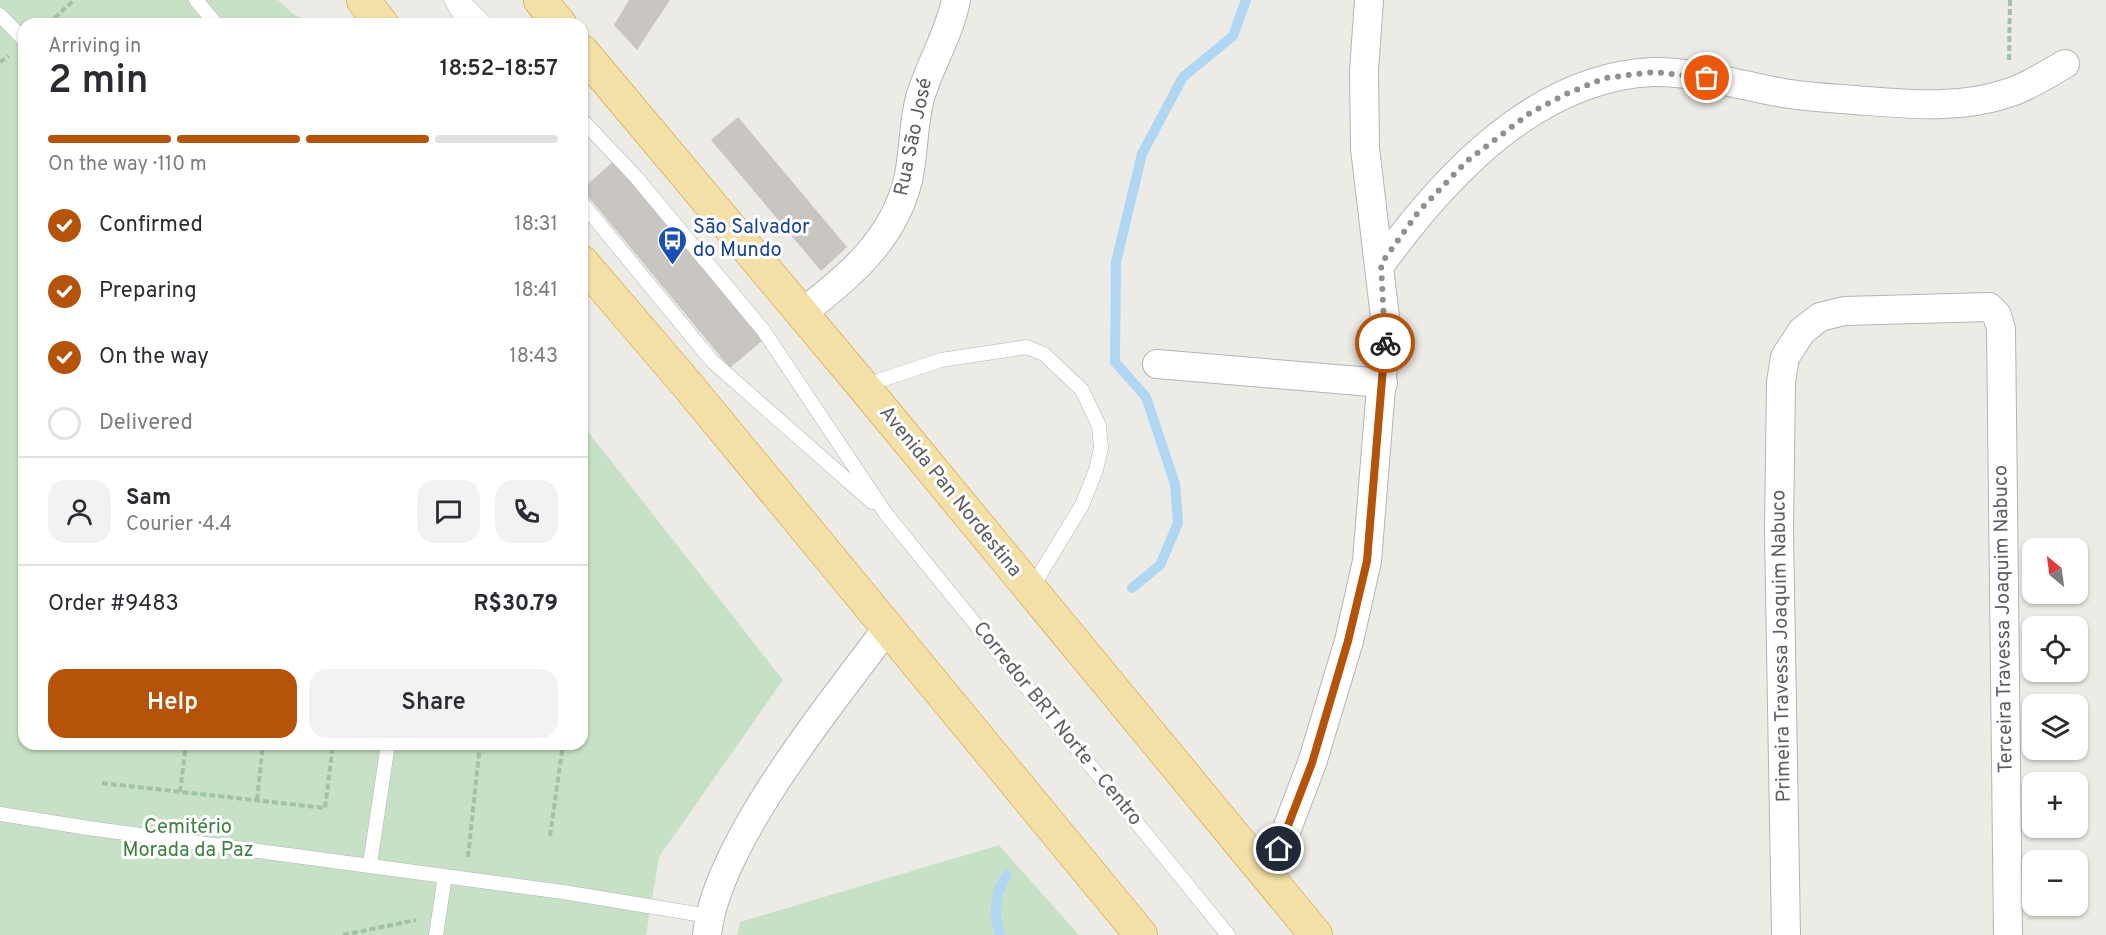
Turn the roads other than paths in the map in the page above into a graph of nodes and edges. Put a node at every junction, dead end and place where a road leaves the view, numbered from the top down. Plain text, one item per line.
1 (196, 0) edge
2 (363, 0) edge
3 (451, 0) edge
4 (462, 0) edge
5 (540, 0) edge
6 (957, 0) edge
7 (1369, 0) edge
8 (0, 15) edge
9 (211, 18) edge
10 (377, 18) edge
11 (462, 18) edge
12 (480, 18) edge
13 (555, 18) edge
14 (18, 34) edge
15 (588, 58) edge
16 (2065, 64) dead end
17 (588, 126) edge
18 (588, 210) edge
19 (1381, 264) junction
20 (588, 269) edge
21 (1989, 307) joint
22 (802, 313) junction
23 (1157, 364) dead end
24 (1383, 383) junction
25 (863, 386) junction
26 (886, 514) junction
27 (1030, 590) junction
28 (888, 627) junction
29 (387, 750) edge
30 (0, 813) edge
31 (370, 864) junction
32 (445, 876) junction
33 (1269, 876) junction
34 (708, 926) edge
35 (436, 935) edge
36 (1141, 935) edge
37 (1228, 935) edge
38 (1316, 935) edge
39 (1786, 935) edge
40 (2008, 935) edge

1 - 9 lane
2 - 10 highway
3 - 11 lane
4 - 12 lane
5 - 13 highway
6 - 22 street, Rua São José
7 - 19 street
8 - 14 lane
15 - 22 highway, Avenida Pan Nordestina
16 - 19 street
17 - 26 lane, Corredor BRT Norte - Centro
18 - 26 lane, Corredor BRT Norte - Centro
19 - 24 street
20 - 28 highway
21 - 39 street, Primeira Travessa Joaquim Nabuco
21 - 40 street, Terceira Travessa Joaquim Nabuco
22 - 25 highway, Avenida Pan Nordestina
23 - 24 street
24 - 33 street
25 - 27 highway, Avenida Pan Nordestina
25 - 27 lane
26 - 37 lane, Corredor BRT Norte - Centro
27 - 33 highway, Avenida Pan Nordestina
28 - 34 street
28 - 36 highway
29 - 31 lane
30 - 31 lane
31 - 32 lane
32 - 34 lane
32 - 35 lane
33 - 38 highway, Avenida Pan Nordestina

